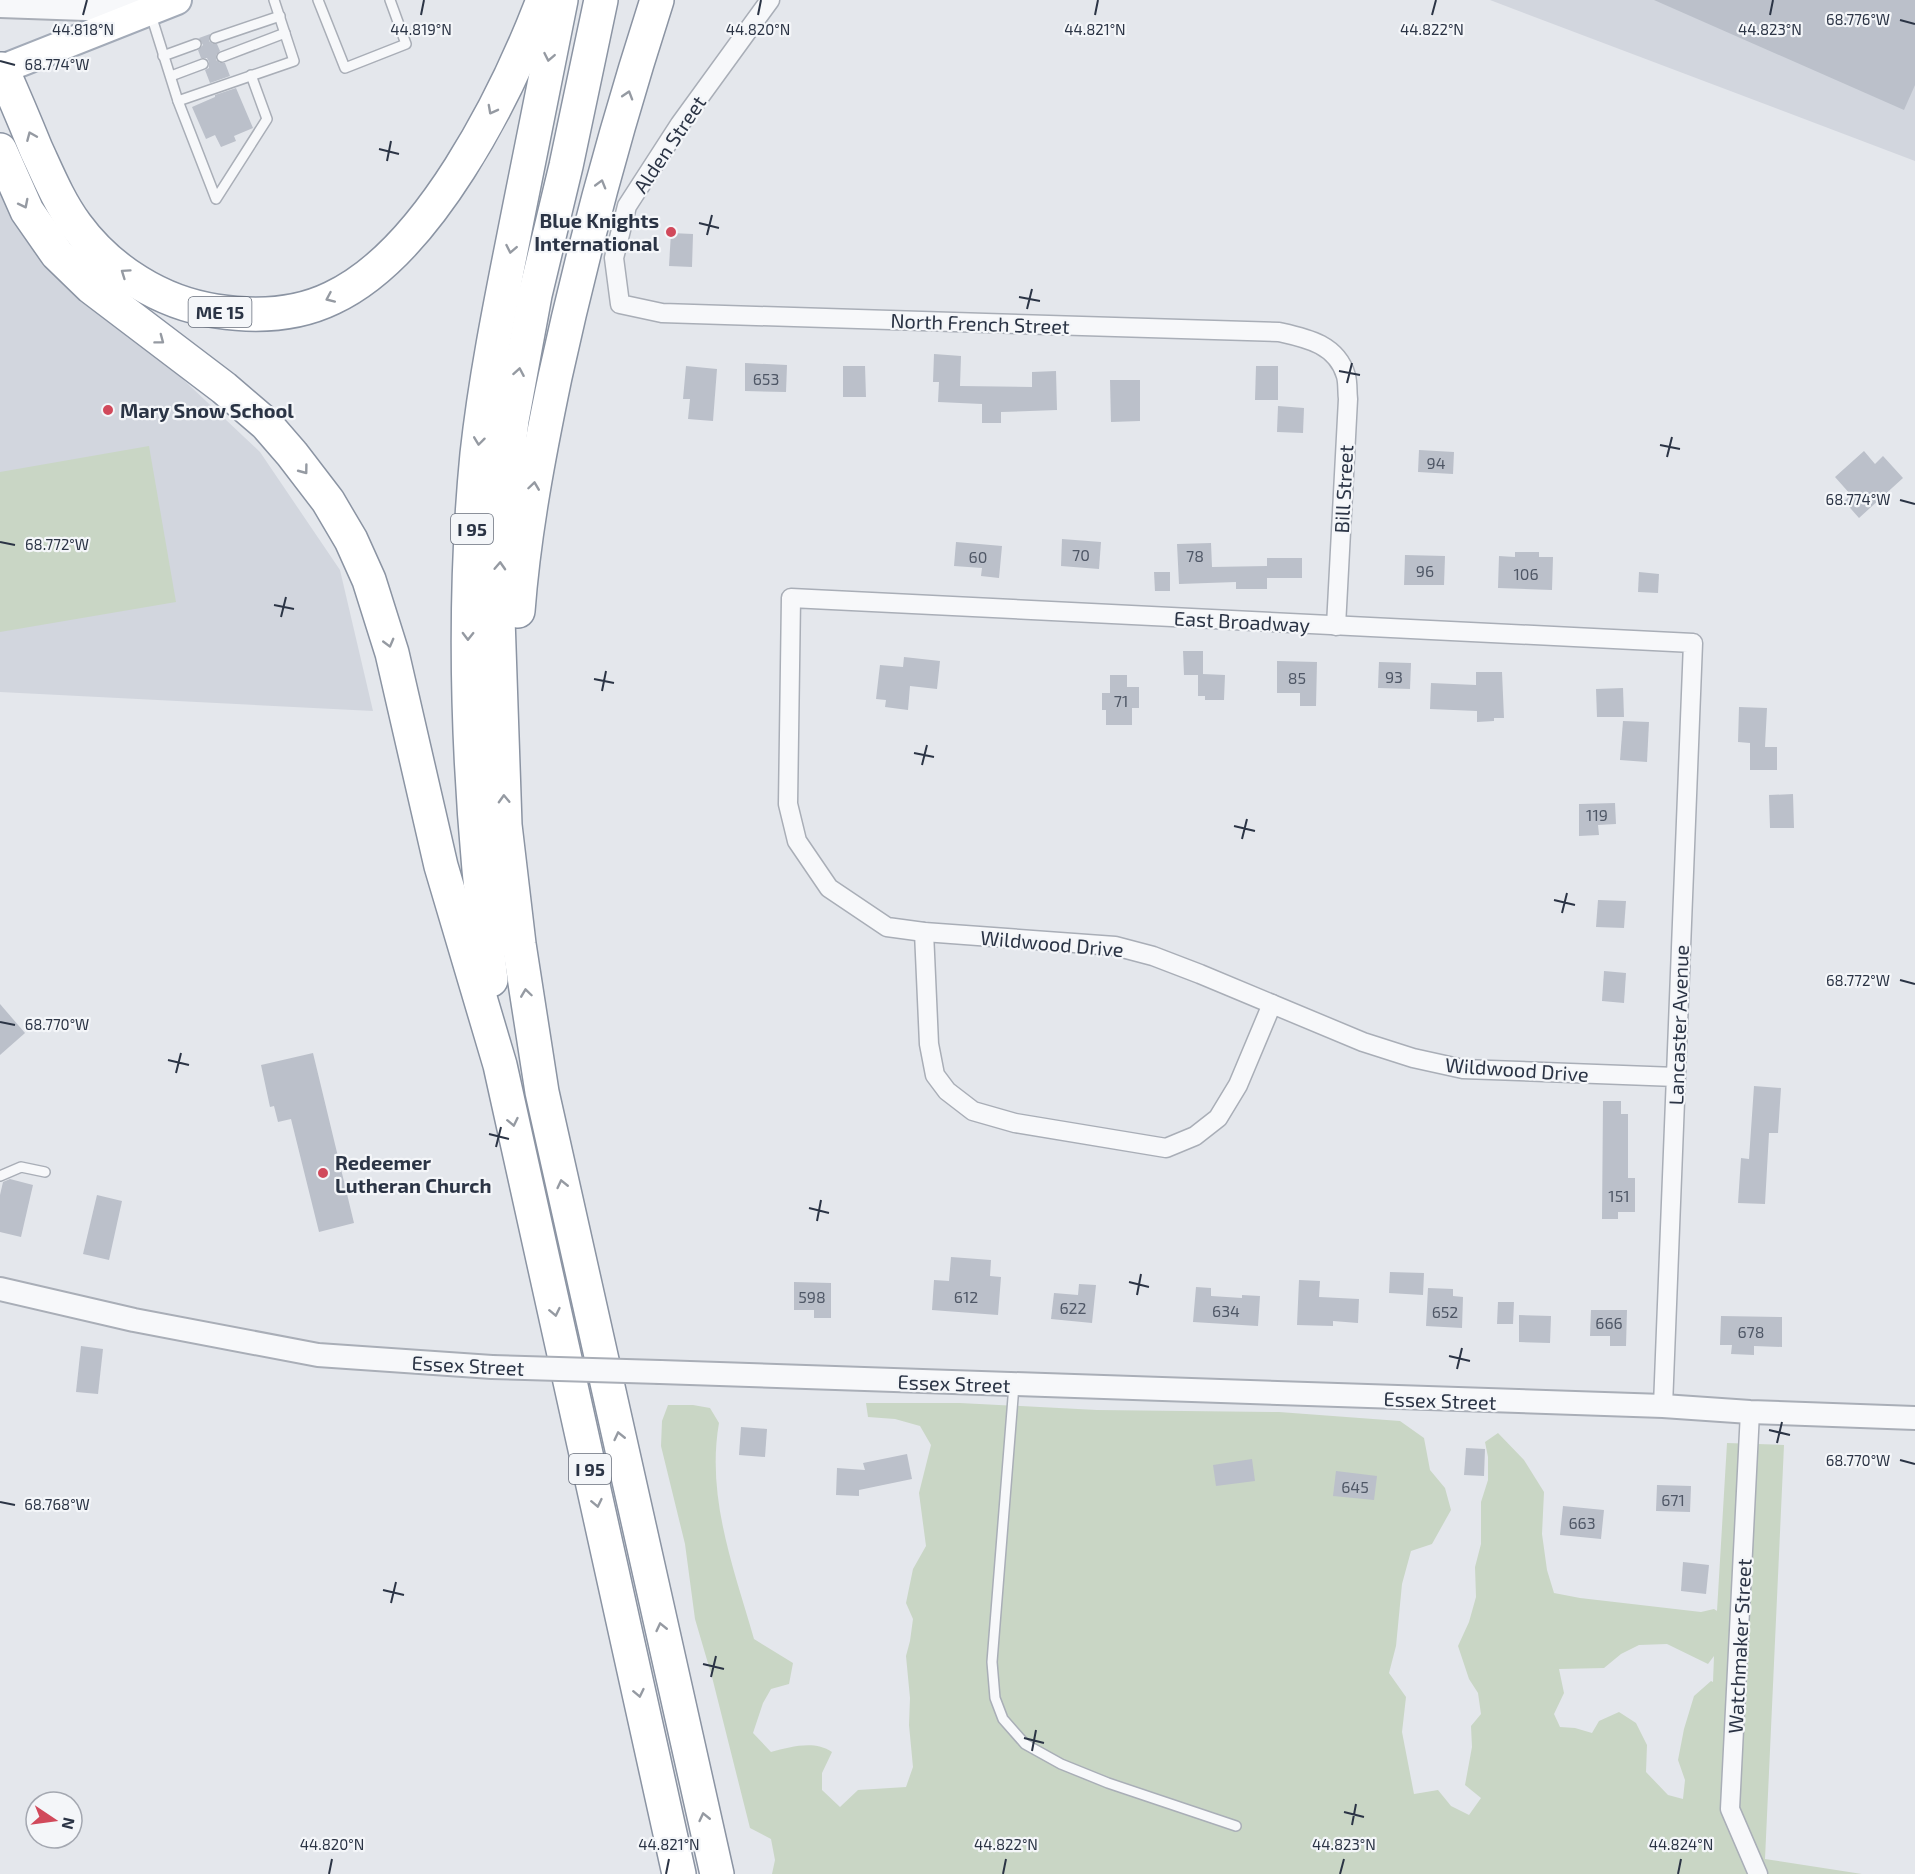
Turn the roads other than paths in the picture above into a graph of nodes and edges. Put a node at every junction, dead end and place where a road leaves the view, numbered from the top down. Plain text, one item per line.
1 (177, 0) edge
2 (274, 0) edge
3 (318, 0) edge
4 (390, 0) edge
5 (543, 0) edge
6 (561, 0) edge
7 (601, 0) edge
8 (657, 0) edge
9 (770, 0) edge
10 (59, 4) edge
11 (148, 5) edge
12 (0, 6) edge
13 (280, 16) junction
14 (285, 33) junction
15 (215, 38) dead end
16 (196, 45) dead end
17 (163, 56) junction
18 (222, 57) dead end
19 (203, 64) dead end
20 (1, 68) edge
21 (251, 75) junction
22 (171, 76) junction
23 (178, 100) junction
24 (0, 150) edge
25 (620, 304) joint
26 (1335, 355) joint
27 (791, 598) joint
28 (1336, 626) junction
29 (1693, 643) joint
30 (500, 688) junction
31 (924, 932) junction
32 (1272, 1004) junction
33 (501, 1065) junction
34 (1676, 1077) junction
35 (45, 1173) dead end
36 (0, 1176) edge
37 (0, 1289) edge
38 (1014, 1385) junction
39 (1664, 1406) junction
40 (1750, 1412) junction
41 (1915, 1418) edge
42 (1236, 1826) dead end
43 (679, 1874) edge
44 (717, 1874) edge
45 (1758, 1874) edge

1 - 11 main road, ME 15
2 - 13 lane
3 - 4 lane
5 -> 20 highway, ME 15
6 -> 33 highway, I 95
30 -> 7 highway, I 95
30 -> 8 highway
9 - 25 street, Alden Street
10 - 11 street
10 - 12 street
11 - 17 lane
11 - 20 main road, ME 15
13 - 14 lane
13 - 15 lane
14 - 18 lane
14 - 21 lane
16 - 17 lane
17 - 22 lane
19 - 22 lane
21 - 23 lane
21 - 23 lane
22 - 23 lane
24 -> 33 highway
25 - 26 street, North French Street
26 - 28 street, Bill Street
27 - 28 street, East Broadway
27 - 31 street, Wildwood Drive
28 - 29 street, East Broadway
29 - 34 street, Lancaster Avenue
44 -> 30 highway, I 95
31 - 32 street, Wildwood Drive
31 - 32 street
32 - 34 street, Wildwood Drive
33 -> 43 highway, I 95
34 - 39 street, Lancaster Avenue
35 - 36 lane
37 - 38 street, Essex Street, bridge
38 - 39 street, Essex Street
38 - 42 lane
39 - 40 street, Essex Street
40 - 41 street, Essex Street
40 - 45 street, Watchmaker Street

